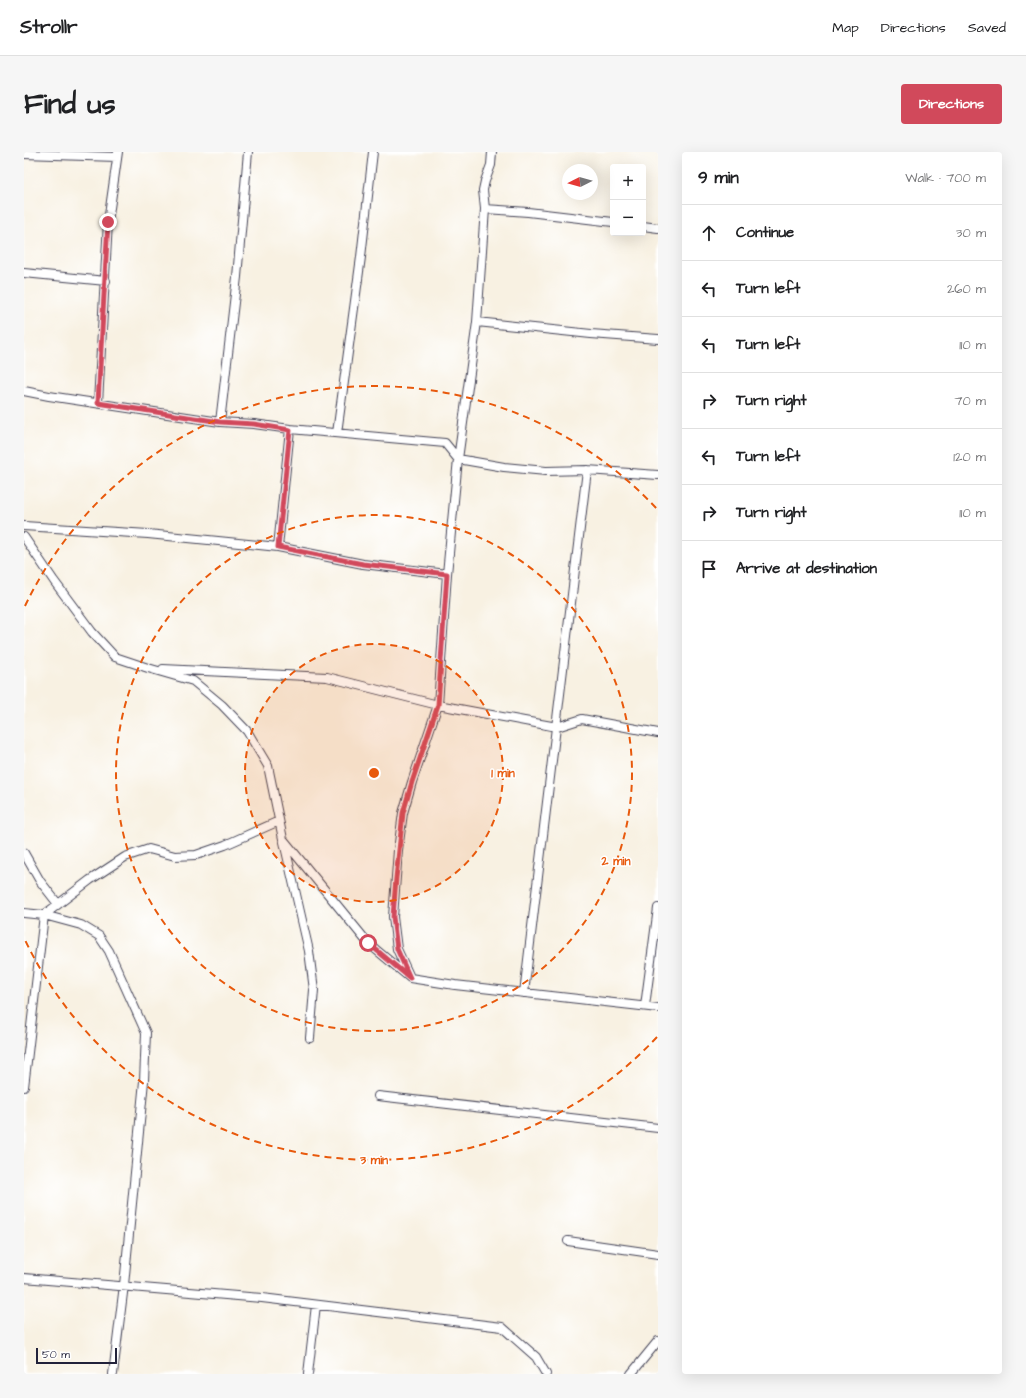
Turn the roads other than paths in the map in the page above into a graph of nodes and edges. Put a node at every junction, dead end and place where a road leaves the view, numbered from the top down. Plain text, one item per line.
1 (248, 152) edge
2 (373, 152) edge
3 (492, 152) edge
4 (24, 154) edge
5 (118, 155) edge
6 (485, 209) junction
7 (610, 222) edge
8 (646, 226) edge
9 (658, 228) edge
10 (24, 273) edge
11 (106, 281) junction
12 (477, 322) junction
13 (658, 339) edge
14 (24, 391) edge
15 (98, 403) junction
16 (220, 422) junction
17 (290, 430) junction
18 (337, 433) junction
19 (458, 459) junction
20 (587, 470) junction
21 (658, 475) edge
22 (24, 526) edge
23 (24, 537) edge
24 (278, 547) junction
25 (447, 574) junction
26 (148, 668) junction
27 (438, 705) junction
28 (557, 727) junction
29 (658, 733) edge
30 (279, 821) junction
31 (283, 839) junction
32 (24, 853) edge
33 (58, 904) junction
34 (658, 908) edge
35 (24, 913) edge
36 (44, 915) junction
37 (410, 978) junction
38 (524, 993) junction
39 (645, 1006) junction
40 (658, 1008) edge
41 (310, 1038) dead end
42 (24, 1087) edge
43 (378, 1096) dead end
44 (658, 1128) edge
45 (568, 1241) dead end
46 (658, 1254) edge
47 (24, 1278) edge
48 (124, 1286) junction
49 (316, 1305) junction
50 (658, 1341) edge
51 (113, 1374) edge
52 (308, 1374) edge
53 (546, 1374) edge
54 (631, 1374) edge

1 - 16 street
2 - 18 street
3 - 6 street
4 - 5 street
5 - 11 street
6 - 7 street
6 - 12 street
8 - 9 street
10 - 11 street
11 - 15 street
12 - 13 street
12 - 19 street
14 - 15 street
15 - 16 street
16 - 17 street
17 - 18 street
17 - 24 street
18 - 19 street
19 - 20 street
19 - 25 street
20 - 21 street
20 - 28 street
22 - 24 street
23 - 26 street
24 - 25 street
25 - 27 street
26 - 27 street
26 - 30 street
27 - 28 street
27 - 37 street
28 - 29 street
28 - 38 street
30 - 31 street
30 - 33 street
31 - 37 street
31 - 41 street
32 - 33 street
33 - 36 street
34 - 39 street
35 - 36 street
36 - 42 street
36 - 48 street
37 - 38 street
38 - 39 street
39 - 40 street
43 - 44 street
45 - 46 street
47 - 48 street
48 - 49 street
48 - 51 street
49 - 52 street
49 - 53 street
50 - 54 street

